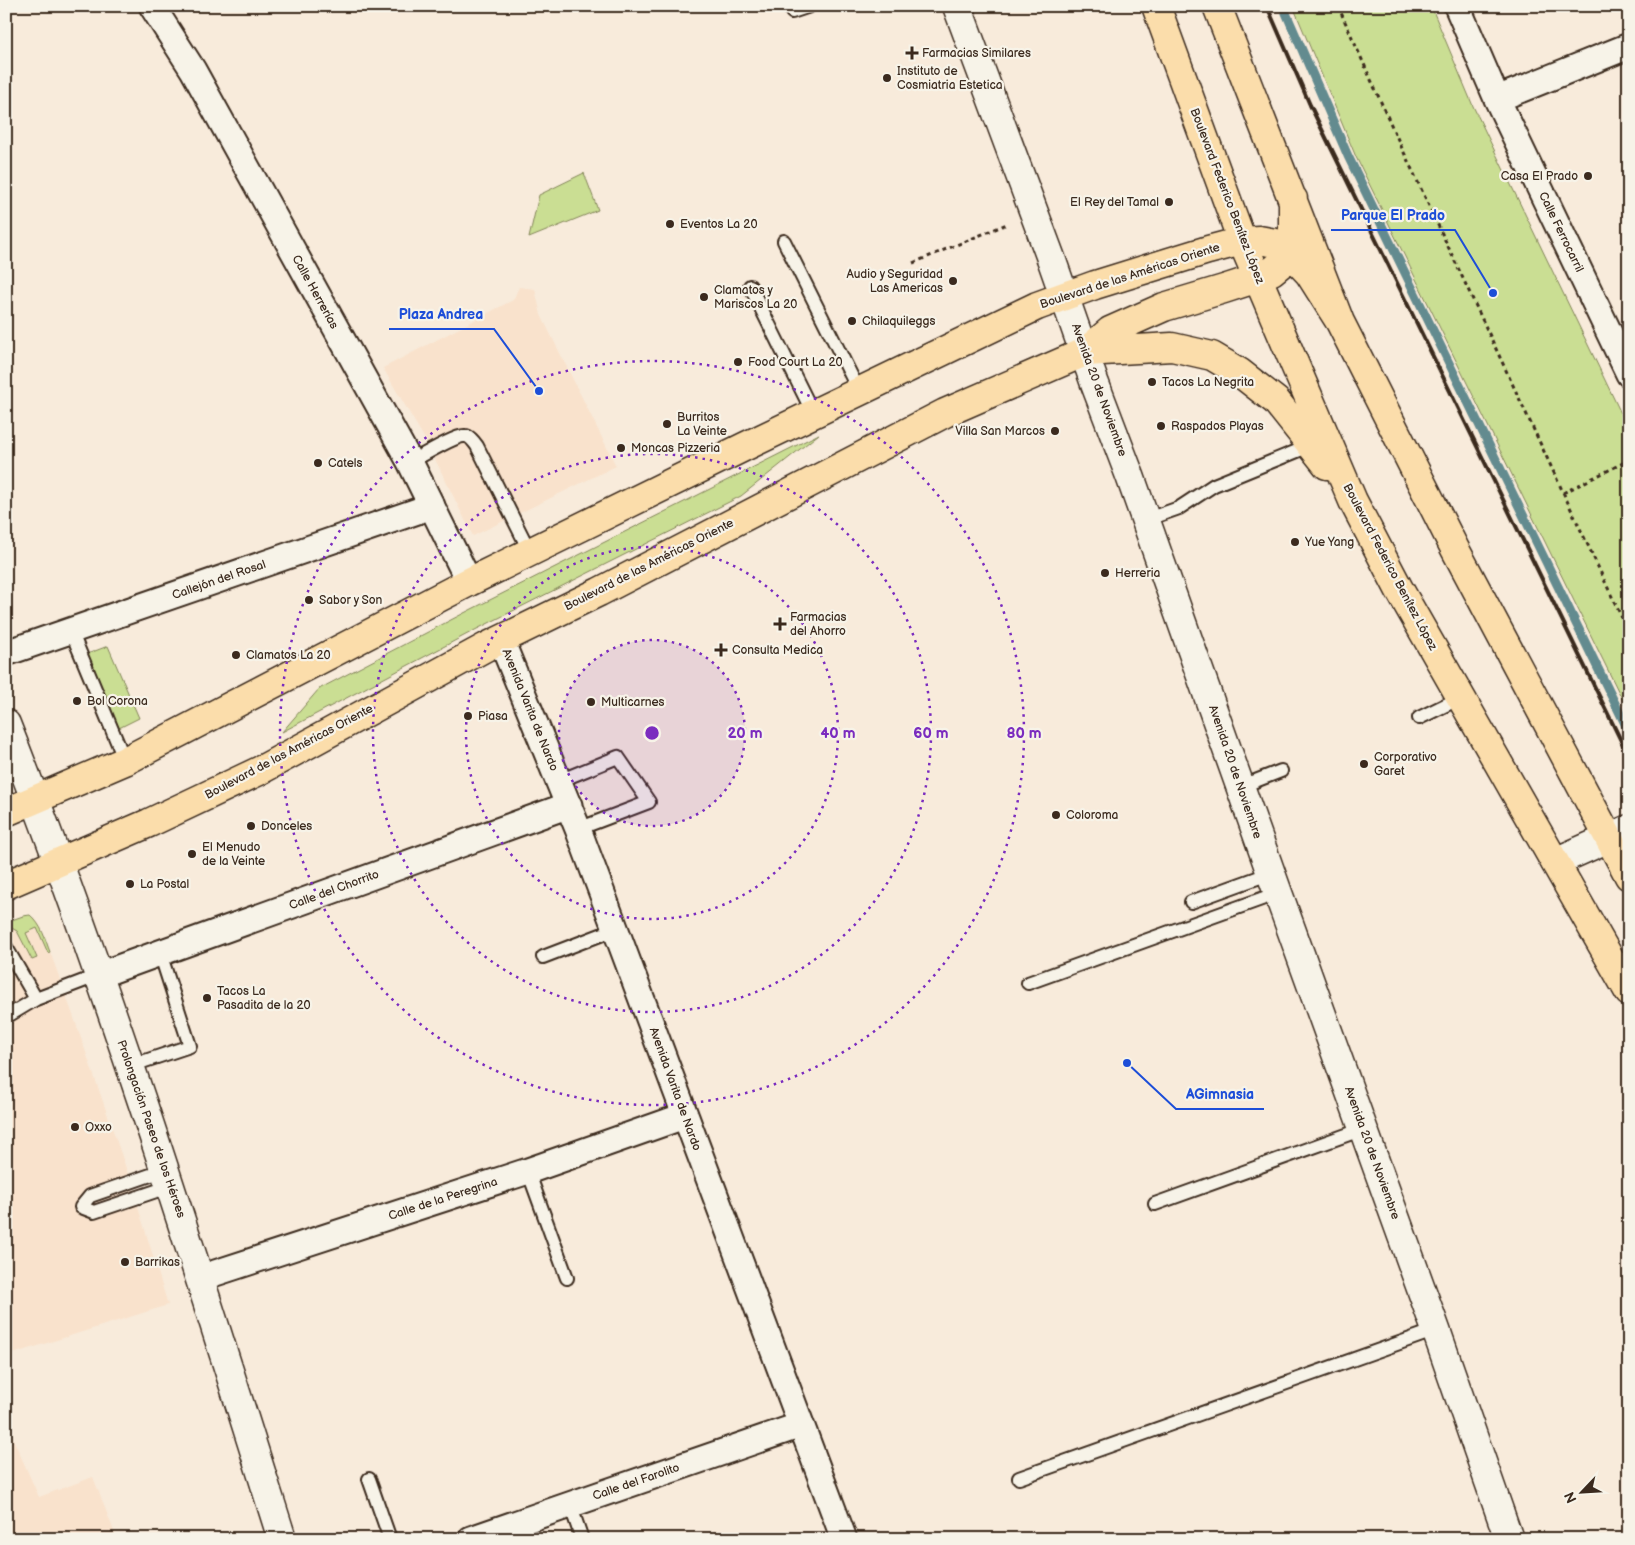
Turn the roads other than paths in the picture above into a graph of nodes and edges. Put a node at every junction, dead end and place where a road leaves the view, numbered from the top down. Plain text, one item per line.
1 (152, 6) edge
2 (810, 6) edge
3 (957, 6) edge
4 (1156, 6) edge
5 (1217, 6) edge
6 (1457, 6) edge
7 (791, 9) edge
8 (1629, 46) edge
9 (1497, 99) junction
10 (1293, 199) junction
11 (784, 241) dead end
12 (1242, 241) junction
13 (1288, 252) junction
14 (1258, 278) junction
15 (750, 286) dead end
16 (1065, 296) junction
17 (1340, 322) junction
18 (1085, 352) junction
19 (1629, 374) edge
20 (859, 392) junction
21 (813, 413) junction
22 (1312, 445) junction
23 (410, 462) junction
24 (1353, 501) junction
25 (432, 506) junction
26 (1145, 520) junction
27 (530, 552) junction
28 (469, 582) junction
29 (70, 631) junction
30 (501, 640) junction
31 (6, 653) edge
32 (1462, 697) junction
33 (1419, 718) dead end
34 (6, 724) edge
35 (125, 761) junction
36 (1281, 771) dead end
37 (559, 781) junction
38 (1240, 787) junction
39 (35, 800) junction
40 (568, 805) junction
41 (6, 812) edge
42 (578, 829) junction
43 (1618, 834) edge
44 (59, 862) junction
45 (1555, 862) junction
46 (1629, 876) edge
47 (1274, 883) junction
48 (6, 885) edge
49 (1191, 902) dead end
50 (616, 929) junction
51 (6, 947) edge
52 (160, 953) junction
53 (543, 957) dead end
54 (99, 975) junction
55 (1028, 983) dead end
56 (1629, 992) edge
57 (36, 999) junction
58 (6, 1017) edge
59 (130, 1066) junction
60 (684, 1116) junction
61 (1363, 1129) junction
62 (528, 1171) junction
63 (168, 1178) junction
64 (1155, 1204) dead end
65 (200, 1278) junction
66 (567, 1278) dead end
67 (1436, 1330) junction
68 (801, 1425) junction
69 (1019, 1478) dead end
70 (369, 1479) dead end
71 (570, 1504) junction
72 (282, 1539) edge
73 (390, 1539) edge
74 (471, 1539) edge
75 (582, 1539) edge
76 (844, 1539) edge
77 (1509, 1539) edge

1 - 23 street, Calle Herrerías
2 - 7 lane
3 - 16 main road, Avenida 20 de Noviembre
4 - 12 main road, Boulevard Federico Benítez López
5 - 10 main road
6 - 9 street, Calle Ferrocarril
8 - 9 street
9 - 19 street, Calle Ferrocarril
10 - 13 main road, Boulevard de las Américas Oriente
10 - 17 main road
11 - 20 lane
12 - 13 main road, Boulevard de las Américas Oriente
12 - 14 main road, Boulevard Federico Benítez López
12 - 16 main road, Boulevard de las Américas Oriente
13 - 14 main road, Boulevard de las Américas Oriente
13 - 17 main road, Boulevard de las Américas Oriente
14 - 18 main road, Boulevard de las Américas Oriente
14 - 24 main road, Boulevard Federico Benítez López
15 - 21 lane
16 - 18 main road, Avenida 20 de Noviembre
16 - 20 main road, Boulevard de las Américas Oriente
17 - 43 main road
18 - 22 main road
18 - 26 main road, Avenida 20 de Noviembre
18 - 30 main road, Boulevard de las Américas Oriente
20 - 21 main road, Boulevard de las Américas Oriente
21 - 27 main road, Boulevard de las Américas Oriente
22 - 24 main road
22 - 26 lane
23 - 25 street, Calle Herrerías
23 - 27 lane
24 - 32 main road, Boulevard Federico Benítez López
25 - 28 street, Calle Herrerías
25 - 29 street, Callejón del Rosal
26 - 38 main road, Avenida 20 de Noviembre
27 - 28 main road, Boulevard de las Américas Oriente
28 - 35 main road, Boulevard de las Américas Oriente
29 - 31 street, Callejón del Rosal
29 - 35 lane
30 - 37 street, Avenida Varita de Nardo
30 - 44 main road, Boulevard de las Américas Oriente
32 - 33 lane
32 - 45 main road, Boulevard Federico Benítez López
34 - 39 main road, Prolongación Paseo de los Héroes
35 - 39 main road, Boulevard de las Américas Oriente
36 - 38 lane
37 - 40 street, Avenida Varita de Nardo
37 - 42 lane
38 - 47 main road, Avenida 20 de Noviembre
39 - 41 main road, Boulevard de las Américas Oriente
39 - 44 main road, Prolongación Paseo de los Héroes
40 - 42 street, Avenida Varita de Nardo
40 - 52 street, Calle del Chorrito
42 - 50 street, Avenida Varita de Nardo
43 - 45 main road
43 - 46 main road
44 - 48 main road, Boulevard de las Américas Oriente
44 - 54 main road, Prolongación Paseo de los Héroes
45 - 56 main road, Boulevard Federico Benítez López
47 - 49 lane
47 - 55 lane
47 - 61 main road, Avenida 20 de Noviembre
50 - 53 lane
50 - 60 street, Avenida Varita de Nardo
51 - 57 lane
52 - 54 street, Calle del Chorrito
52 - 59 lane
54 - 57 lane
54 - 59 main road, Prolongación Paseo de los Héroes
57 - 58 lane
59 - 63 main road, Prolongación Paseo de los Héroes
60 - 62 street, Calle de la Peregrina
60 - 68 street, Avenida Varita de Nardo
61 - 64 lane
61 - 67 main road, Avenida 20 de Noviembre
62 - 65 street, Calle de la Peregrina
62 - 66 lane
63 - 63 lane
63 - 65 main road, Prolongación Paseo de los Héroes
65 - 72 main road, Prolongación Paseo de los Héroes
67 - 69 lane
67 - 77 main road, Avenida 20 de Noviembre
68 - 71 street, Calle del Farolito
68 - 76 street, Avenida Varita de Nardo
70 - 73 lane
71 - 74 street, Calle del Farolito
71 - 75 lane

